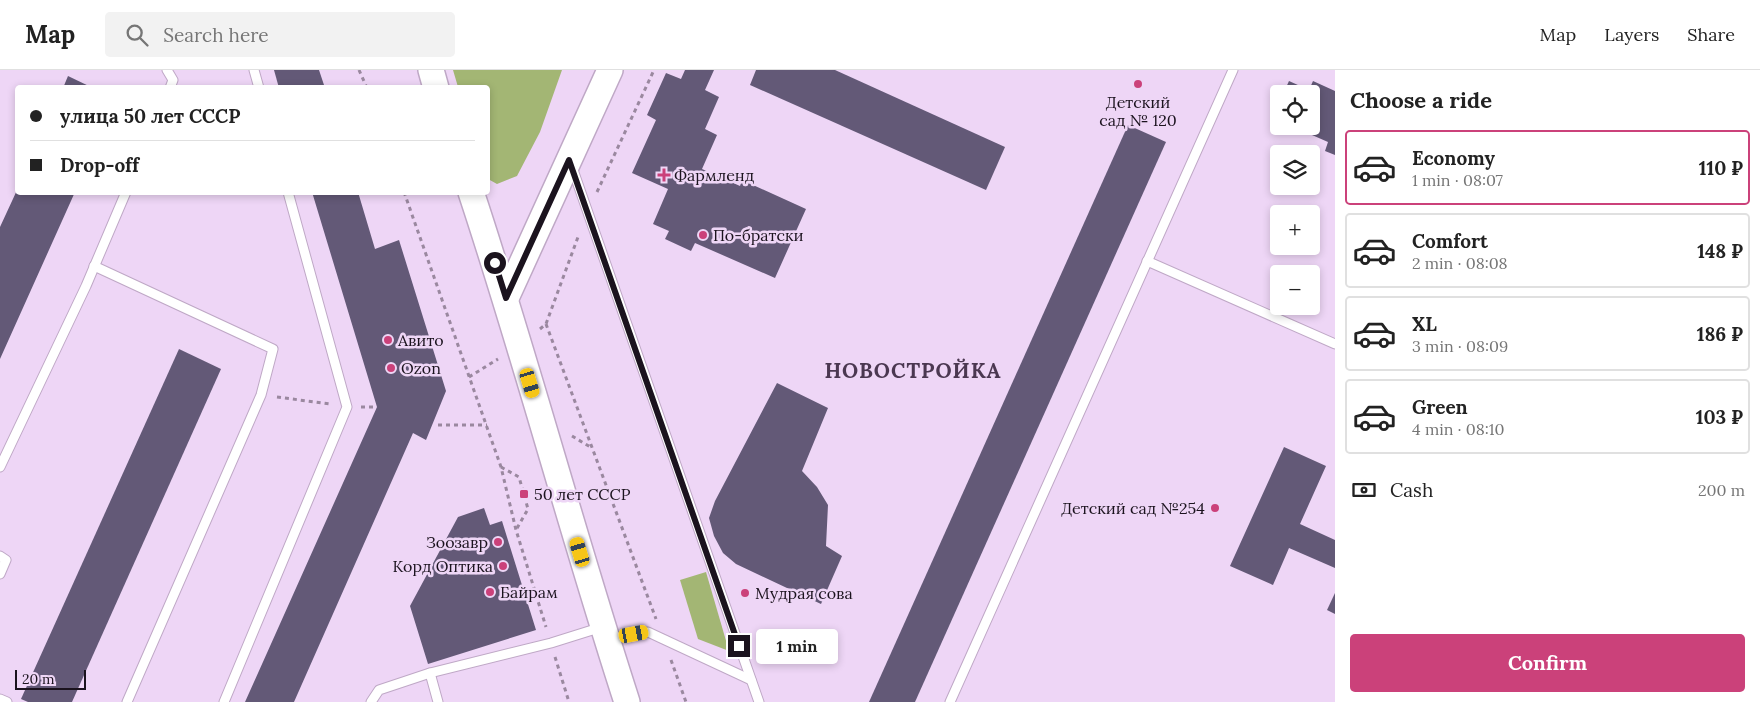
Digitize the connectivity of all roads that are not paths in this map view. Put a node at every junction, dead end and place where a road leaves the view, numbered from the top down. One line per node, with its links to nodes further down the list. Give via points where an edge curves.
1 (167, 70): 6 (lane, via 173,80)
2 (254, 70): 7 (lane)
3 (430, 70): 8 (main road)
4 (610, 70): 9 (main road)
5 (1233, 70): 13 (lane)
6 (171, 85)
7 (258, 85)
8 (435, 85)
9 (569, 160): 15 (main road); 22 (lane)
10 (125, 195): 14 (lane)
11 (289, 195): 26 (lane, via 347,406)
12 (472, 195): 15 (main road)
13 (1147, 262): 16 (lane); 31 (lane)
14 (94, 266): 17 (lane); 25 (lane, via 272,349 261,394)
15 (506, 298): 20 (main road)
16 (1335, 344)
17 (0, 467)
18 (0, 556): 19 (lane, via 6,560)
19 (0, 574)
20 (604, 633): 21 (lane); 22 (lane, via 648,632); 29 (main road)
21 (430, 673): 27 (lane, via 379,690); 28 (lane)
22 (751, 680): 30 (lane)
23 (0, 699): 24 (lane)
24 (7, 702)
25 (127, 702)
26 (224, 702)
27 (371, 702)
28 (438, 702)
29 (627, 702)
30 (759, 702)
31 (950, 702)

